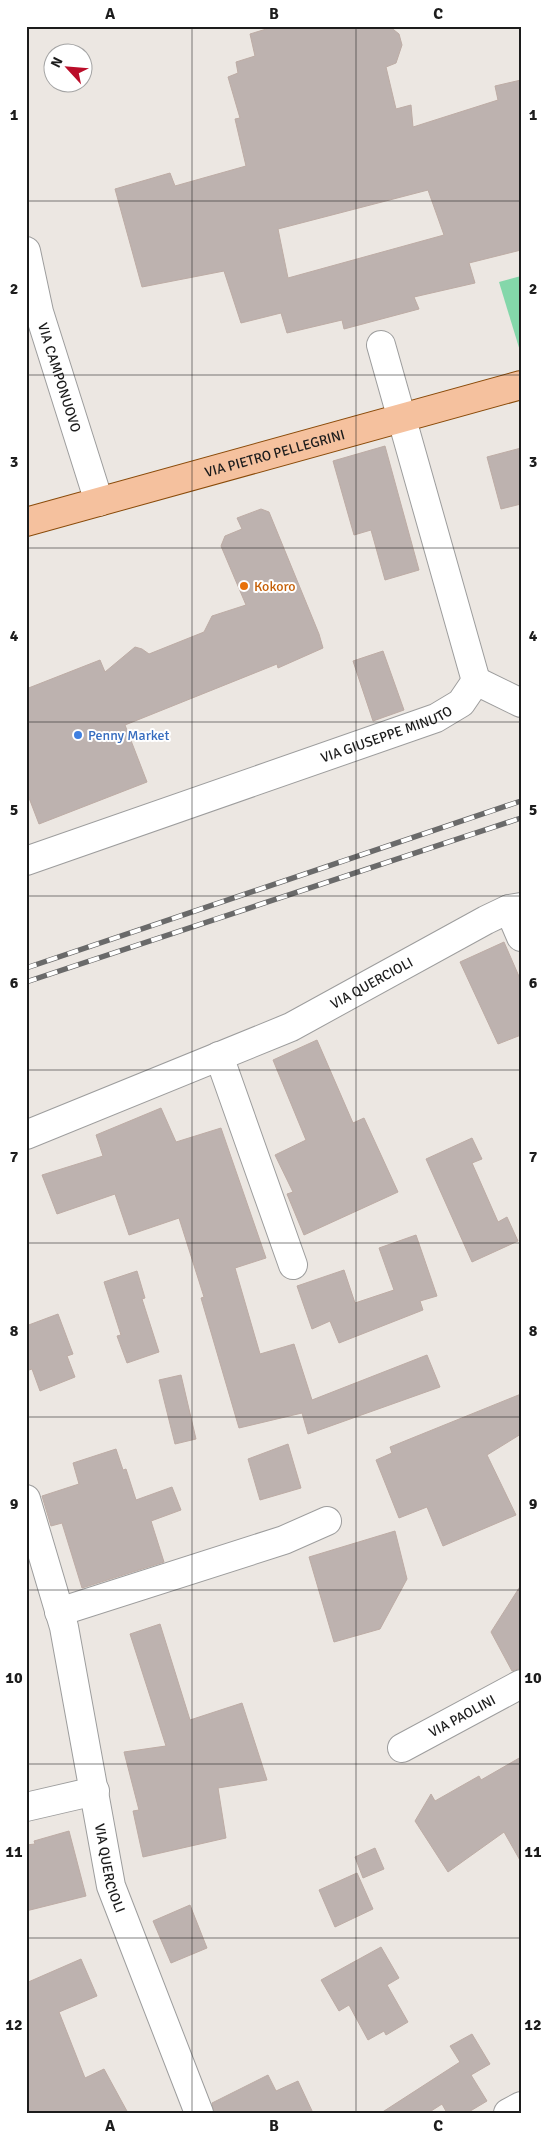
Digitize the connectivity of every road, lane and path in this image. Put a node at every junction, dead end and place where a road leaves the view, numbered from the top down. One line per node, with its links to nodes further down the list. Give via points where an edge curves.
1 (26, 251): 5 (street, VIA CAMPONUOVO, via 39,312)
2 (381, 345): 4 (street)
3 (521, 384): 4 (main road, VIA PIETRO PELLEGRINI)
4 (400, 418): 5 (main road, VIA PIETRO PELLEGRINI); 7 (street)
5 (99, 502): 6 (main road, VIA PIETRO PELLEGRINI)
6 (26, 522)
7 (476, 681): 8 (street); 9 (street, VIA GIUSEPPE MINUTO, via 461,703 436,718)
8 (521, 703)
9 (26, 861)
10 (515, 908): 11 (street); 12 (street, VIA QUERCIOLI, via 291,1027)
11 (521, 937)
12 (219, 1056): 13 (street, VIA QUERCIOLI); 14 (street)
13 (26, 1135)
14 (293, 1265)
15 (26, 1499): 17 (street, VIA QUERCIOLI)
16 (327, 1521): 17 (street, via 284,1540)
17 (59, 1612): 20 (street, VIA QUERCIOLI)
18 (521, 1684): 19 (street, VIA PAOLINI)
19 (402, 1748)
20 (95, 1791): 21 (street); 23 (street, VIA QUERCIOLI, via 111,1886)
21 (26, 1807)
22 (521, 2106): 24 (street)
23 (199, 2113)
24 (508, 2113)

